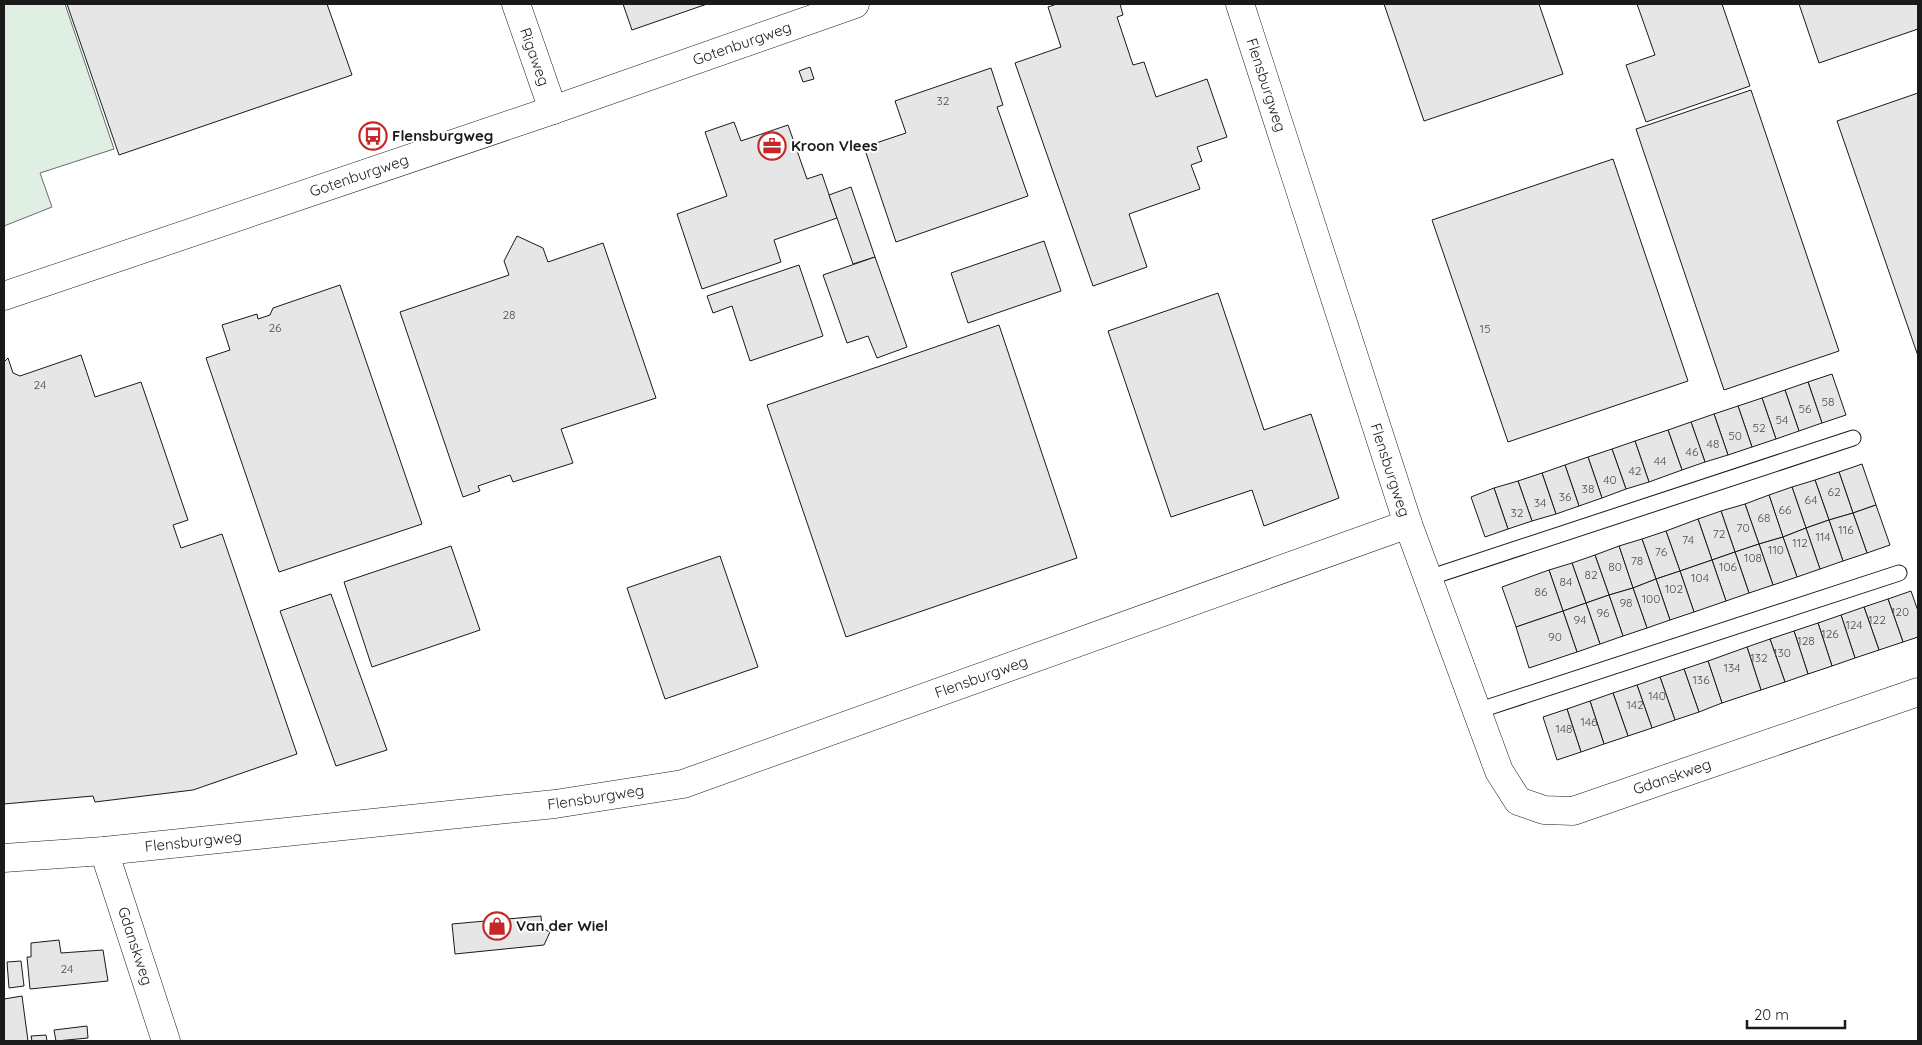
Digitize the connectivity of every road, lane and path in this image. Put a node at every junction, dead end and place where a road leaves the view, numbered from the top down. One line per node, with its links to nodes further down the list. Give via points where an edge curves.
1 (516, 4): 4 (street, Rigaweg)
2 (855, 4): 4 (street, Gotenburgweg)
3 (1240, 4): 7 (street, Flensburgweg)
4 (553, 110): 5 (street, Gotenburgweg)
5 (4, 296)
6 (1853, 438): 9 (lane)
7 (1408, 524): 9 (street, Gdanskweg); 12 (street, Flensburgweg, via 683,784 555,804)
8 (1899, 573): 11 (lane)
9 (1428, 578): 11 (street, Gdanskweg)
10 (1918, 692): 11 (street, Gdanskweg, via 1573,811 1544,810 1518,802 1499,771)
11 (1477, 711)
12 (104, 851): 13 (street, Flensburgweg); 14 (street, Gdanskweg)
13 (4, 858)
14 (166, 1041)

